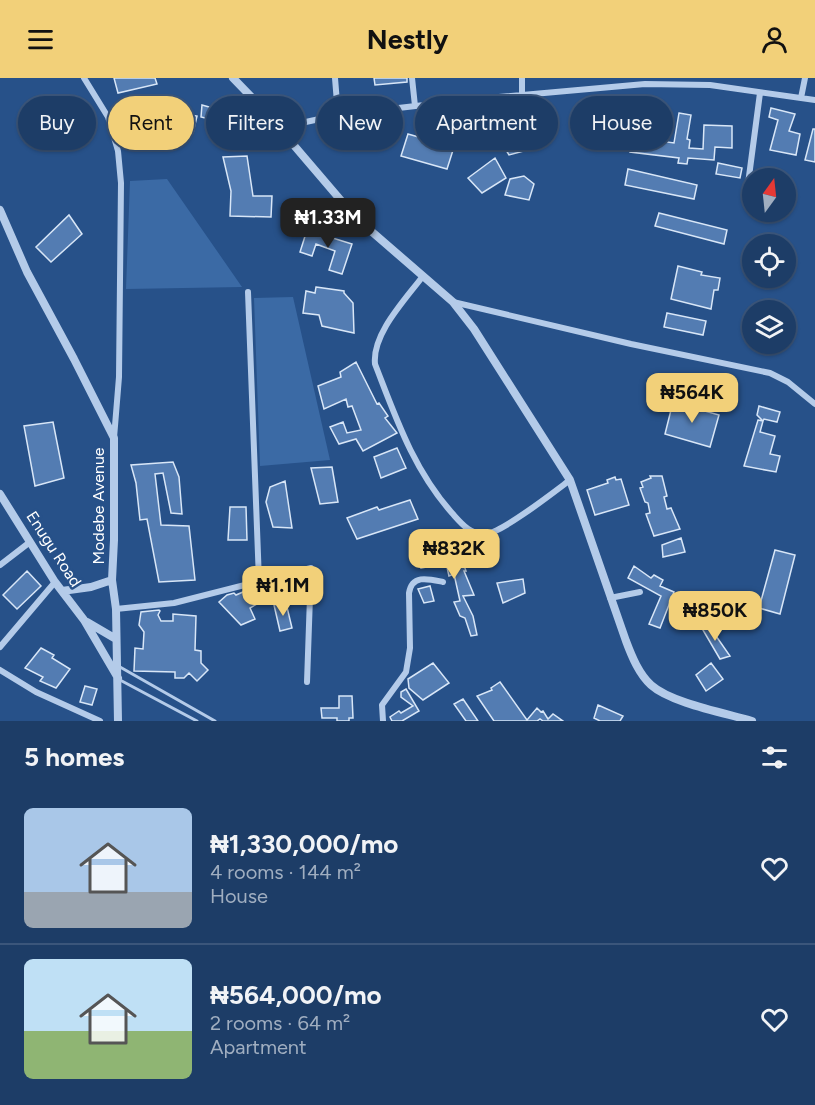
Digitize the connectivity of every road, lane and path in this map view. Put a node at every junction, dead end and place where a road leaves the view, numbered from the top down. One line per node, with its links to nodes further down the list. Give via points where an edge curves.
1 (84, 78): 22 (street, via 108,117 120,172 119,377)
2 (233, 78): 8 (street)
3 (335, 78): 9 (street)
4 (411, 78): 13 (street)
5 (522, 78): 10 (street)
6 (805, 78): 11 (street)
7 (760, 93): 10 (street, via 710,85 645,84); 11 (street); 16 (street)
8 (249, 96)
9 (336, 96)
10 (522, 96)
11 (801, 98): 12 (street)
12 (815, 100)
13 (415, 106): 14 (street)
14 (403, 107)
15 (297, 150): 18 (street, via 356,218)
16 (750, 168)
17 (0, 210): 22 (street, Modebe Avenue, via 27,272)
18 (423, 276): 20 (street); 23 (street, via 393,316 374,352 405,443 434,493 465,527 484,534 533,507)
19 (248, 292): 28 (street)
20 (453, 302): 21 (street, via 770,374 788,382); 23 (street)
21 (815, 404)
22 (114, 438): 27 (street, Modebe Avenue)
23 (570, 480): 33 (street)
24 (0, 494): 25 (street, Enugu Road)
25 (30, 543): 26 (street); 29 (street, Enugu Road)
26 (0, 565)
27 (112, 580): 31 (street); 34 (street, Modebe Avenue)
28 (259, 581): 34 (street, via 174,603); 41 (street, via 311,568)
29 (55, 582): 31 (street, Enugu Road); 37 (street)
30 (443, 582): 46 (street, via 421,579 411,584 406,672 382,705)
31 (62, 591): 35 (street, Enugu Road)
32 (640, 592): 33 (street)
33 (610, 598): 47 (street, via 637,666 652,686 688,702)
34 (116, 609): 36 (street, Modebe Avenue)
35 (84, 620): 36 (street); 40 (street)
36 (116, 639): 38 (street, Modebe Avenue)
37 (0, 647)
38 (118, 666): 40 (street, Modebe Avenue); 45 (lane)
39 (0, 670): 42 (street, via 36,692)
40 (118, 679): 43 (street, Modebe Avenue); 44 (lane)
41 (307, 682)
42 (100, 721)
43 (118, 721)
44 (197, 721)
45 (215, 721)
46 (383, 721)
47 (752, 721)

